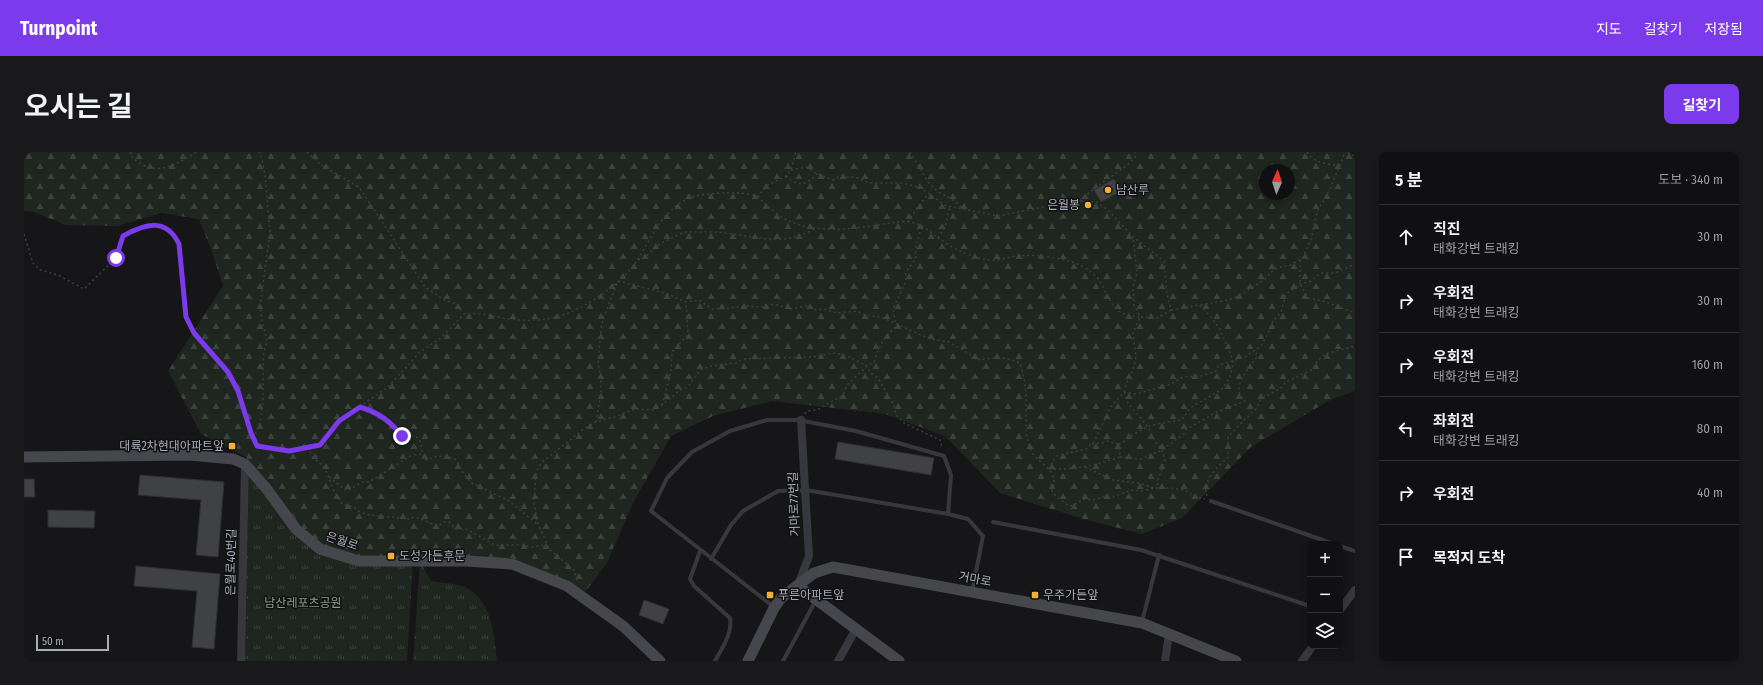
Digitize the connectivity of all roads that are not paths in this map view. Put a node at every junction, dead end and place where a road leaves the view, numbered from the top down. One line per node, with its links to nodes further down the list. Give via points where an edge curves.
1 (801, 420): 4 (street, 거마로77번길); 6 (lane, via 856,431 944,456 951,475); 10 (lane, via 768,420 730,431 692,452 667,478 651,511)
2 (24, 457): 3 (street, via 189,455 233,459)
3 (245, 464): 25 (street, 은월로40번길); 26 (street, 은월로, via 296,529 320,549 359,561 467,561 512,564 567,586 623,626)
4 (806, 490): 6 (lane); 13 (lane, via 778,491 743,511 731,525); 14 (street, 거마로77번길, via 809,556)
5 (1211, 501): 8 (lane)
6 (948, 514): 16 (lane, via 968,519 983,536)
7 (993, 522): 12 (lane)
8 (1325, 541)
9 (1343, 547): 11 (lane)
10 (700, 551): 13 (lane); 27 (lane, via 690,579 694,586 730,618 731,622 731,629)
11 (1355, 551)
12 (1159, 555): 18 (lane); 21 (lane)
13 (711, 559): 20 (lane)
14 (798, 586): 16 (street, 거마로, via 814,573 834,567); 17 (street); 20 (street, 거마로, via 781,598)
15 (1355, 590): 19 (street)
16 (972, 592): 21 (street, 거마로)
17 (816, 599): 22 (street); 29 (lane)
18 (1307, 605)
19 (1343, 606)
20 (774, 608): 28 (street, 거마로)
21 (1142, 623): 23 (street, 거마로)
22 (856, 629): 30 (street); 31 (street)
23 (1169, 634): 32 (street); 33 (street, 거마로)
24 (1311, 649): 34 (street)
25 (241, 661)
26 (660, 661)
27 (715, 661)
28 (748, 661)
29 (783, 661)
30 (839, 661)
31 (899, 661)
32 (1165, 661)
33 (1236, 661)
34 (1302, 661)

